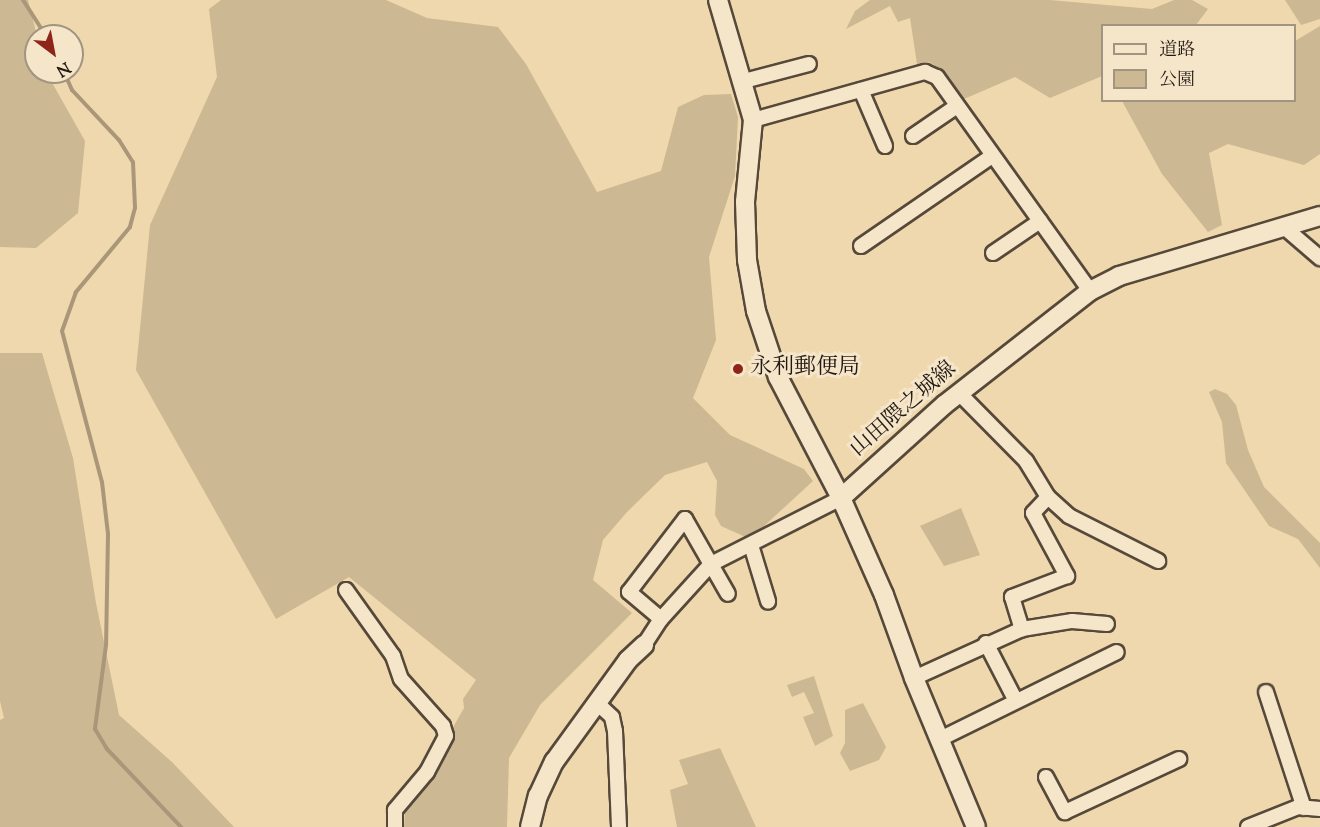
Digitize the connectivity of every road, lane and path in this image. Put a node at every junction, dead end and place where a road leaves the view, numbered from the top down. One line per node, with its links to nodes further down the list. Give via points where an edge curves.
1 (718, 0): 3 (main road)
2 (809, 64): 3 (street)
3 (744, 81): 6 (main road)
4 (861, 90): 5 (street, via 925,72 937,77); 6 (street); 8 (street)
5 (957, 106): 7 (street); 9 (street)
6 (753, 120): 19 (main road, via 745,202 747,260 756,311 778,377)
7 (913, 136)
8 (885, 146)
9 (992, 156): 11 (street); 13 (street)
10 (1320, 216): 12 (main road, 山田隈之城線)
11 (1040, 221): 14 (street); 16 (street)
12 (1284, 226): 15 (street); 16 (main road, 山田隈之城線, via 1119,276)
13 (861, 246)
14 (993, 254)
15 (1320, 258)
16 (1090, 291): 17 (main road, 山田隈之城線)
17 (959, 393): 18 (street, via 1026,461); 19 (main road, 山田隈之城線)
18 (1048, 496): 21 (street, via 1069,516); 28 (street, via 1033,513 1067,576 1012,597)
19 (841, 498): 20 (street); 32 (main road, via 884,595)
20 (751, 545): 22 (street); 25 (street)
21 (1158, 561)
22 (711, 564): 24 (street); 26 (street); 26 (street, via 685,519 629,592)
23 (346, 590): 42 (street, via 393,656 401,679 443,726 446,736 427,772 395,810)
24 (728, 594)
25 (768, 601)
26 (661, 619): 30 (street)
27 (1107, 624): 28 (street, via 1072,621)
28 (1022, 629): 29 (street)
29 (986, 643): 32 (street); 34 (street)
30 (644, 645): 35 (main road)
31 (1117, 651): 34 (street)
32 (914, 678): 36 (main road)
33 (1266, 692): 39 (street)
34 (1016, 701): 36 (street)
35 (596, 702): 43 (main road, via 554,762 538,796); 44 (street, via 612,717 615,731)
36 (938, 740): 45 (main road)
37 (1179, 759): 38 (street, via 1065,812)
38 (1046, 777)
39 (1305, 808): 40 (street); 41 (street)
40 (1320, 809)
41 (1272, 816): 46 (street); 47 (street)
42 (395, 827)
43 (530, 827)
44 (619, 827)
45 (976, 827)
46 (1248, 827)
47 (1282, 827)

